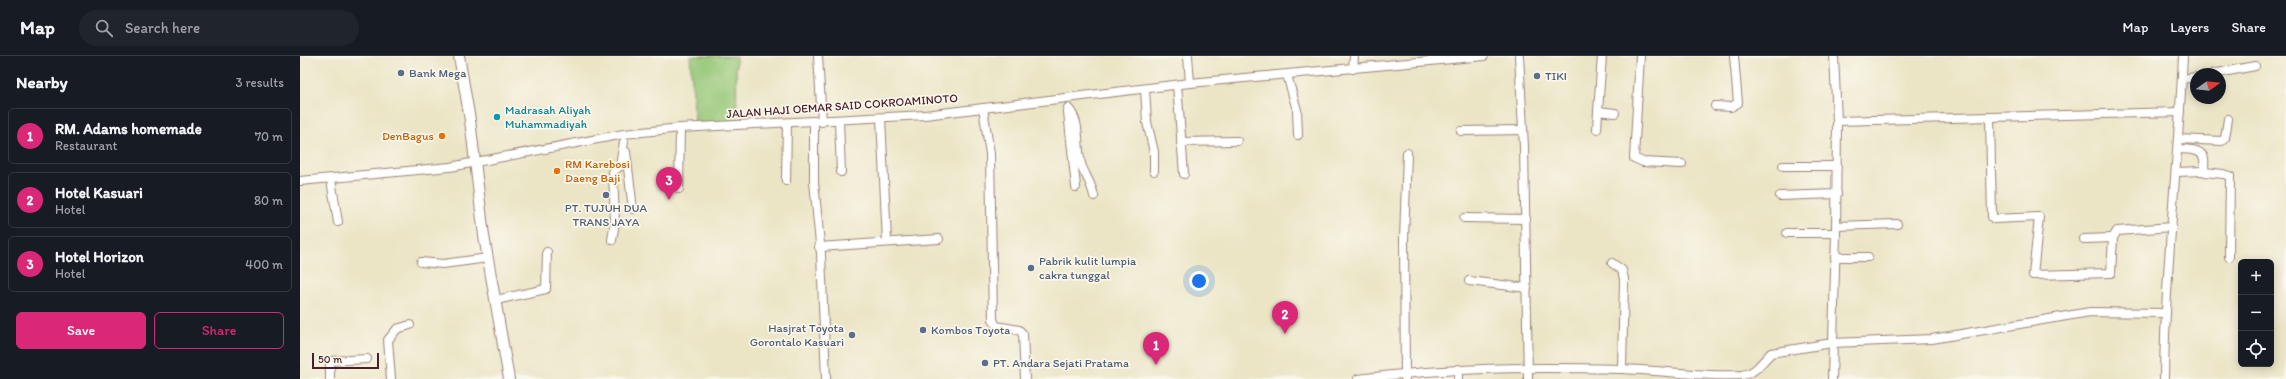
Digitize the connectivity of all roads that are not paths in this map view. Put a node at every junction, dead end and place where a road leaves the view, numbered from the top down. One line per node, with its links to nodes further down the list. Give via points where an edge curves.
1 (459, 56): 48 (street)
2 (818, 56): 35 (street)
3 (1188, 56): 20 (street)
4 (1354, 56): 15 (street)
5 (1484, 56): 12 (street, JALAN HAJI OEMAR SAID COKROAMINOTO)
6 (1519, 56): 39 (street)
7 (1602, 56): 27 (street)
8 (1640, 56): 49 (street, via 1634,158 1643,162)
9 (1734, 56): 24 (street, via 1738,104 1731,107)
10 (1834, 56): 34 (street)
11 (2183, 56): 19 (street)
12 (1452, 58): 13 (street, JALAN HAJI OEMAR SAID COKROAMINOTO)
13 (1409, 60): 15 (street, JALAN HAJI OEMAR SAID COKROAMINOTO)
14 (2255, 66): 16 (street)
15 (1353, 69): 17 (street, JALAN HAJI OEMAR SAID COKROAMINOTO)
16 (2226, 71)
17 (1287, 75): 20 (street, JALAN HAJI OEMAR SAID COKROAMINOTO); 41 (street, via 1297,110)
18 (2190, 78): 19 (street)
19 (2182, 80): 28 (street)
20 (1190, 83): 21 (street, JALAN HAJI OEMAR SAID COKROAMINOTO)
21 (1177, 85): 22 (street, JALAN HAJI OEMAR SAID COKROAMINOTO); 45 (street)
22 (1145, 89): 23 (street, JALAN HAJI OEMAR SAID COKROAMINOTO); 52 (street)
23 (1066, 99): 25 (street, JALAN HAJI OEMAR SAID COKROAMINOTO); 26 (street)
24 (1715, 106)
25 (983, 108): 31 (street, JALAN HAJI OEMAR SAID COKROAMINOTO); 101 (street, via 990,154 994,319 996,326 1019,330 1023,334)
26 (1068, 108): 60 (street); 63 (street, via 1075,118 1081,162)
27 (1598, 112): 29 (street); 38 (street)
28 (2180, 112): 30 (street); 43 (street)
29 (1615, 113)
30 (1990, 117): 34 (street); 73 (street, via 1992,217 2039,217 2032,274 2111,273)
31 (881, 118): 33 (street, JALAN HAJI OEMAR SAID COKROAMINOTO); 77 (street)
32 (2228, 119): 43 (street, via 2225,138 2222,141)
33 (840, 121): 35 (street, JALAN HAJI OEMAR SAID COKROAMINOTO); 54 (street)
34 (1837, 121): 51 (street)
35 (818, 122): 36 (street, JALAN HAJI OEMAR SAID COKROAMINOTO); 78 (street, via 814,182)
36 (787, 124): 37 (street, JALAN HAJI OEMAR SAID COKROAMINOTO); 59 (street)
37 (680, 128): 42 (street, JALAN HAJI OEMAR SAID COKROAMINOTO); 61 (street)
38 (1597, 129)
39 (1523, 130): 40 (street); 67 (street)
40 (1461, 131)
41 (1298, 135)
42 (624, 138): 48 (street, JALAN HAJI OEMAR SAID COKROAMINOTO); 65 (street); 76 (street, via 620,166 613,172 615,222)
43 (2178, 139): 46 (street)
44 (1237, 141): 45 (street)
45 (1181, 142): 56 (street)
46 (2178, 149): 53 (street, via 2201,153 2205,160); 55 (street)
47 (1407, 153): 96 (street, via 1404,238)
48 (475, 162): 57 (street, JALAN HAJI OEMAR SAID COKROAMINOTO, via 407,173); 83 (street)
49 (1682, 164)
50 (1783, 166): 51 (street)
51 (1837, 166): 62 (street)
52 (1154, 170)
53 (2204, 171): 55 (street); 82 (street, via 2227,175 2231,180)
54 (841, 172)
55 (2176, 172): 70 (street)
56 (1184, 174)
57 (331, 180): 58 (street, JALAN HAJI OEMAR SAID COKROAMINOTO); 68 (street)
58 (300, 181)
59 (786, 182)
60 (1076, 187)
61 (679, 189)
62 (1836, 194): 64 (street); 71 (street)
63 (1094, 196)
64 (1780, 196)
65 (633, 209)
66 (1464, 218): 67 (street)
67 (1526, 220): 87 (street)
68 (338, 222)
69 (1897, 224): 71 (street)
70 (2172, 227): 73 (street, via 2117,231); 89 (street)
71 (1836, 229): 72 (street); 80 (street)
72 (1787, 233)
73 (2114, 238): 75 (street)
74 (939, 239): 77 (street)
75 (2084, 239)
76 (612, 240)
77 (887, 241): 78 (street)
78 (819, 247): 100 (street)
79 (547, 252): 88 (street, via 546,289)
80 (1835, 257): 81 (street); 91 (street)
81 (1868, 257)
82 (2229, 257)
83 (488, 258): 84 (street, via 442,264); 88 (street)
84 (421, 262)
85 (1612, 263): 95 (street, via 1622,270 1624,279)
86 (1469, 281): 87 (street)
87 (1527, 288): 93 (street)
88 (496, 300): 99 (street)
89 (2164, 313): 91 (street, via 2090,312 1932,339); 106 (street)
90 (410, 325): 98 (street, via 397,329 388,340)
91 (1832, 343): 95 (street, via 1771,353 1757,368 1742,375); 105 (street)
92 (367, 359): 97 (street, via 330,361)
93 (1528, 368): 94 (street); 95 (street); 104 (street)
94 (1458, 369): 96 (street); 103 (street)
95 (1622, 369)
96 (1405, 376): 102 (street)
97 (330, 379)
98 (391, 379)
99 (509, 379)
100 (826, 379)
101 (1025, 379)
102 (1358, 379)
103 (1458, 379)
104 (1528, 379)
105 (1832, 379)
106 (2164, 379)

